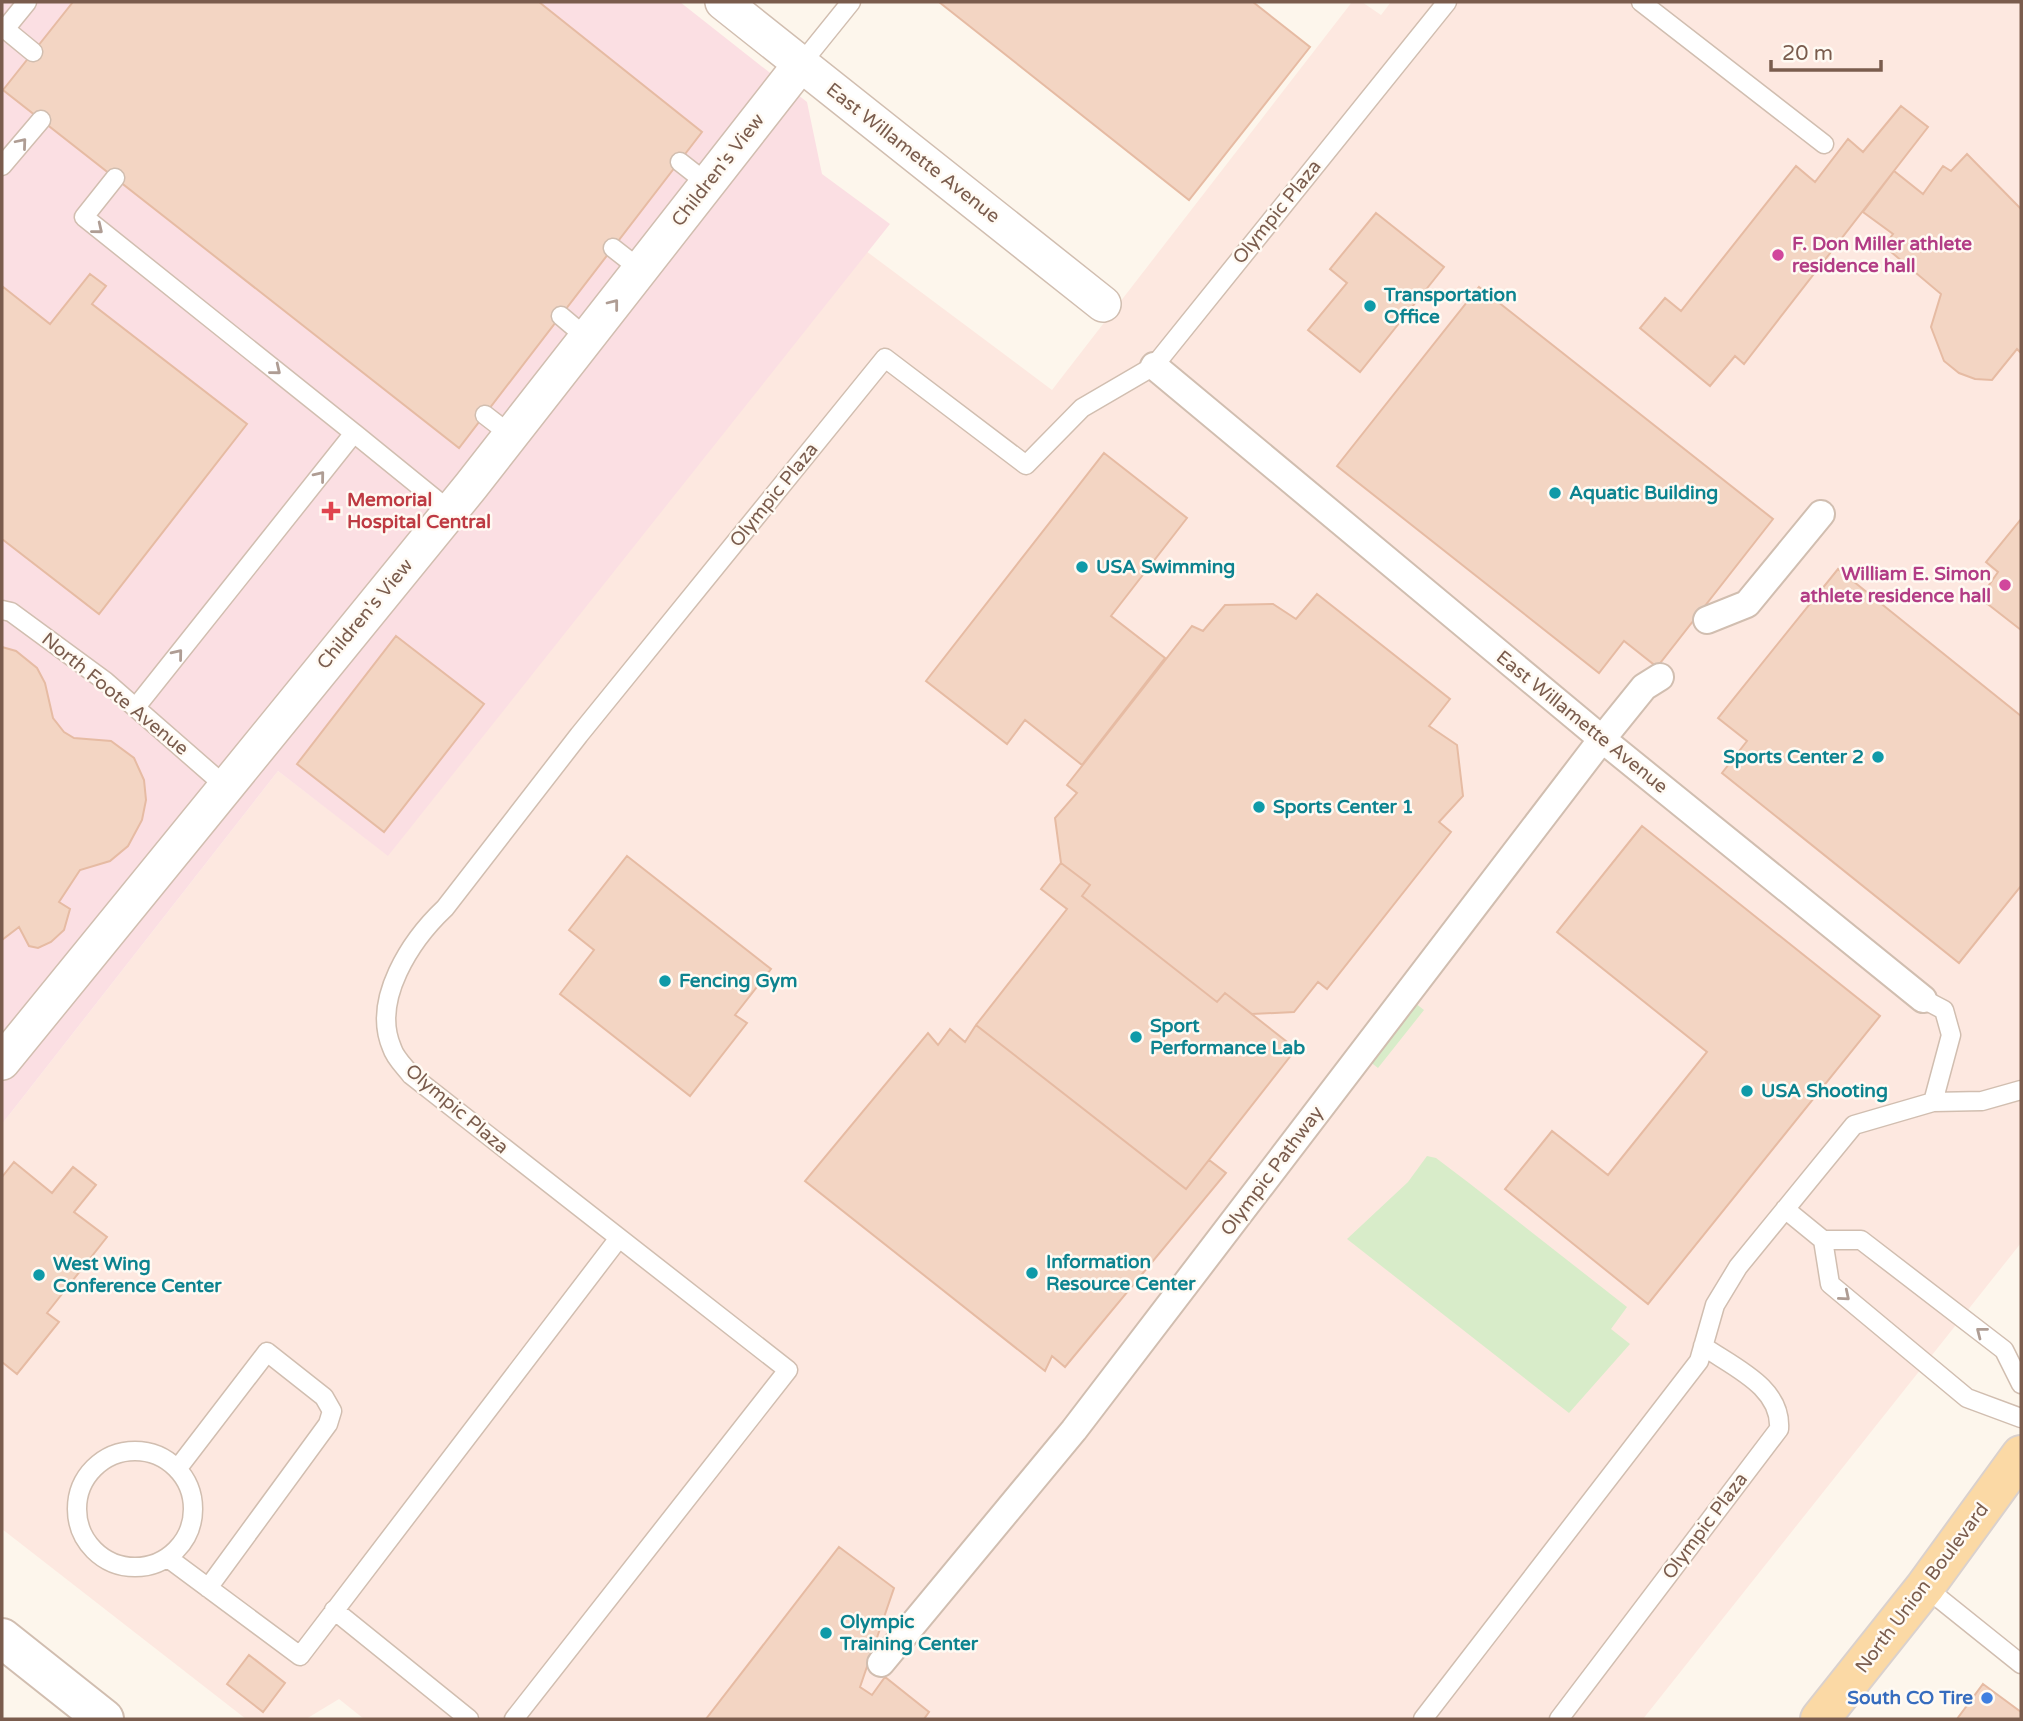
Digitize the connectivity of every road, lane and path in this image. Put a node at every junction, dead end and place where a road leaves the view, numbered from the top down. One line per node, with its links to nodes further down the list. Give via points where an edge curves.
1 (27, 2): 6 (lane)
2 (723, 2): 8 (street, East Willamette Avenue)
3 (850, 2): 8 (lane)
4 (1447, 2): 18 (lane, Olympic Plaza)
5 (1641, 2): 10 (lane)
6 (4, 28): 7 (lane)
7 (33, 52)
8 (801, 64): 14 (street, Children's View); 17 (street, East Willamette Avenue)
9 (41, 120): 12 (lane, one-way to 9)
10 (1824, 144)
11 (680, 162): 14 (lane)
12 (2, 166)
13 (115, 178): 19 (lane, one-way to 19, via 84,218)
14 (708, 184): 16 (street, Children's View)
15 (613, 248): 16 (lane)
16 (641, 270): 20 (street, Children's View, one-way to 16, via 498,425 574,327)
17 (1103, 304)
18 (1153, 366): 26 (street, East Willamette Avenue); 33 (lane, Olympic Plaza, via 1082,408 1026,465 885,358 432,921 397,973 385,1011 391,1048 411,1075)
19 (354, 433): 20 (lane); 25 (lane, one-way to 19)
20 (450, 511): 27 (street, Children's View)
21 (1821, 514): 23 (street, via 1747,604)
22 (2, 610): 25 (lane, North Foote Avenue, via 12,612)
23 (1707, 620)
24 (1660, 677): 26 (street, Olympic Pathway, via 1644,687)
25 (135, 707): 27 (lane, North Foote Avenue)
26 (1602, 739): 28 (street, East Willamette Avenue); 45 (street, Olympic Pathway, via 1074,1430)
27 (224, 785): 29 (street, Children's View)
28 (1923, 999): 31 (lane, East Willamette Avenue, via 1944,1010 1951,1035)
29 (2, 1062)
30 (2021, 1090): 31 (lane, via 1982,1101)
31 (1933, 1102): 32 (lane, via 1854,1125)
32 (1785, 1209): 34 (lane); 35 (lane, via 1738,1267 1715,1305)
33 (619, 1238): 43 (lane); 49 (lane, Olympic Plaza, via 788,1370)
34 (1823, 1240): 36 (lane, one-way to 34, via 2004,1350 1861,1240); 37 (lane, one-way to 37, via 1830,1284 1967,1398)
35 (1703, 1346): 50 (lane, via 1699,1361); 51 (lane, Olympic Plaza, via 1774,1399 1779,1429)
36 (2021, 1384)
37 (2021, 1418)
38 (2021, 1455): 41 (main road, North Union Boulevard)
39 (178, 1468): 40 (lane, via 188,1482 194,1515 181,1547); 40 (lane, via 142,1450 121,1451 88,1474 76,1513 93,1549 109,1562 149,1566); 42 (lane, via 267,1352 324,1397 332,1411 328,1424)
40 (168, 1558): 42 (lane)
41 (1925, 1587): 46 (lane); 52 (main road, North Union Boulevard)
42 (208, 1588): 43 (lane, via 300,1656)
43 (334, 1610): 48 (lane)
44 (5, 1647): 47 (street)
45 (881, 1663)
46 (2021, 1664)
47 (104, 1719)
48 (469, 1719)
49 (514, 1719)
50 (1423, 1719)
51 (1559, 1719)
52 (1820, 1719)

